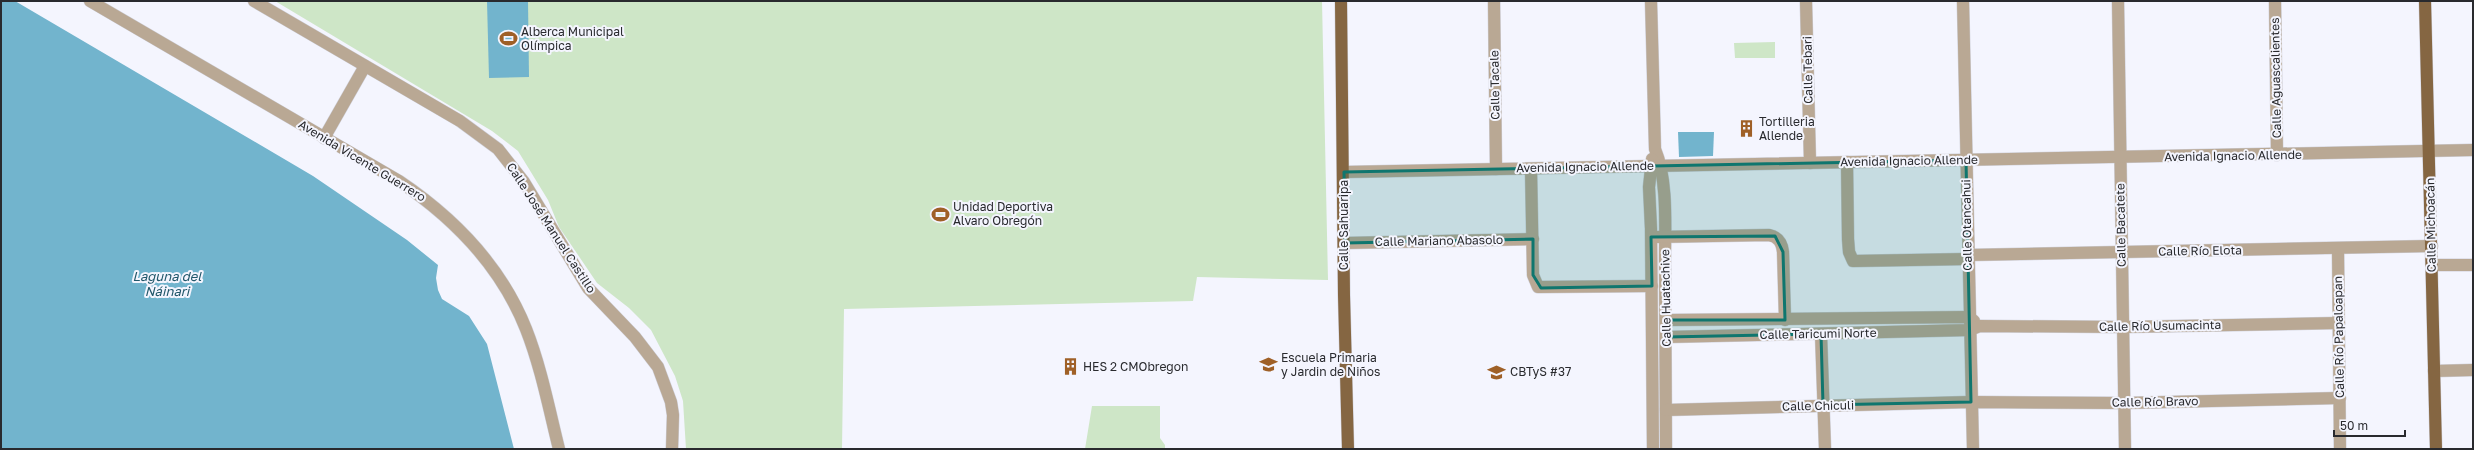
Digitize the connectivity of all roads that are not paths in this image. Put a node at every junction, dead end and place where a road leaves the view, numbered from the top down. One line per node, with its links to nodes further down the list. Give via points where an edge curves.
1 (90, 1): 12 (street, Avenida Vicente Guerrero)
2 (254, 1): 11 (street, Calle José Manuel Castillo)
3 (1341, 1): 25 (main road, Calle Sahuaripa)
4 (1494, 1): 23 (street, Calle Tacale)
5 (1651, 1): 13 (street, Calle Huatachive)
6 (1806, 1): 20 (street, Calle Tebari)
7 (1963, 1): 18 (street, Calle Otancahui)
8 (2118, 1): 17 (street, Calle Bacatete)
9 (2275, 1): 16 (street, Calle Aguascalientes)
10 (2425, 1): 14 (main road, Calle Michoacán)
11 (365, 66): 12 (street); 53 (street, Calle José Manuel Castillo, via 483,136 509,161 588,288 635,337 658,367 671,402)
12 (324, 138): 52 (street, Avenida Vicente Guerrero, via 424,198 444,214 486,260 526,328)
13 (1655, 149): 21 (street, Calle Huatachive); 22 (street, Calle Huatachive)
14 (2430, 150): 15 (street, Avenida Ignacio Allende); 16 (street, Avenida Ignacio Allende); 30 (main road, Calle Michoacán)
15 (2473, 150)
16 (2277, 155): 17 (street, Avenida Ignacio Allende)
17 (2119, 158): 18 (street, Avenida Ignacio Allende); 32 (street, Calle Bacatete)
18 (1966, 160): 19 (street, Avenida Ignacio Allende); 33 (street, Calle Otancahui)
19 (1847, 162): 20 (street, Avenida Ignacio Allende); 33 (street, Calle Río Elota, via 1848,240 1853,261)
20 (1810, 163): 22 (street, Avenida Ignacio Allende)
21 (1649, 166): 22 (street, Avenida Ignacio Allende); 24 (street, Avenida Ignacio Allende); 26 (street, Calle Huatachive)
22 (1662, 166): 27 (street, Calle Huatachive)
23 (1496, 169): 24 (street, Avenida Ignacio Allende); 25 (street, Avenida Ignacio Allende)
24 (1531, 169): 28 (street)
25 (1344, 172): 29 (main road, Calle Sahuaripa)
26 (1651, 237): 27 (street); 36 (street, Calle Huatachive)
27 (1665, 237): 38 (street, Calle Huatachive); 39 (street, via 1776,237 1781,242 1783,252)
28 (1533, 239): 29 (street, Calle Mariano Abasolo); 36 (street, via 1533,275 1538,287)
29 (1345, 243): 54 (main road, Calle Sahuaripa)
30 (2432, 246): 31 (street, Calle Río Elota); 35 (main road, Calle Michoacán)
31 (2338, 249): 32 (street, Calle Río Elota); 40 (street, Calle Río Papaloapan)
32 (2121, 253): 33 (street, Calle Río Elota); 41 (street, Calle Bacatete)
33 (1968, 257): 37 (street, Calle Otancahui)
34 (2473, 264): 35 (street)
35 (2432, 265): 46 (main road, Calle Michoacán)
36 (1652, 286): 55 (street, Calle Huatachive)
37 (1969, 317): 39 (street, Calle Taricumi Norte); 42 (street, Calle Otancahui)
38 (1667, 320): 39 (street, Calle Taricumi Norte); 44 (street, Calle Huatachive)
39 (1785, 320)
40 (2339, 323): 41 (street, Calle Río Usumacinta); 47 (street, Calle Río Papaloapan)
41 (2123, 327): 42 (street, Calle Río Usumacinta); 49 (street, Calle Bacatete)
42 (1975, 328): 43 (street, Calle Taricumi Norte); 48 (street, Calle Otancahui)
43 (1821, 334): 44 (street, Calle Taricumi Norte); 50 (street)
44 (1667, 337): 51 (street, Calle Huatachive)
45 (2473, 370): 46 (street)
46 (2434, 371): 61 (main road, Calle Michoacán)
47 (2340, 398): 49 (street, Calle Río Bravo); 60 (street, Calle Río Papaloapan)
48 (1971, 402): 49 (street, Calle Río Bravo); 50 (street, Calle Chiculi); 58 (street, Calle Otancahui)
49 (2124, 403): 59 (street, Calle Bacatete)
50 (1822, 405): 51 (street, Calle Chiculi); 57 (street)
51 (1666, 410): 56 (street, Calle Huatachive)
52 (560, 449)
53 (672, 449)
54 (1348, 449)
55 (1653, 449)
56 (1666, 449)
57 (1825, 449)
58 (1973, 449)
59 (2125, 449)
60 (2340, 449)
61 (2436, 449)

